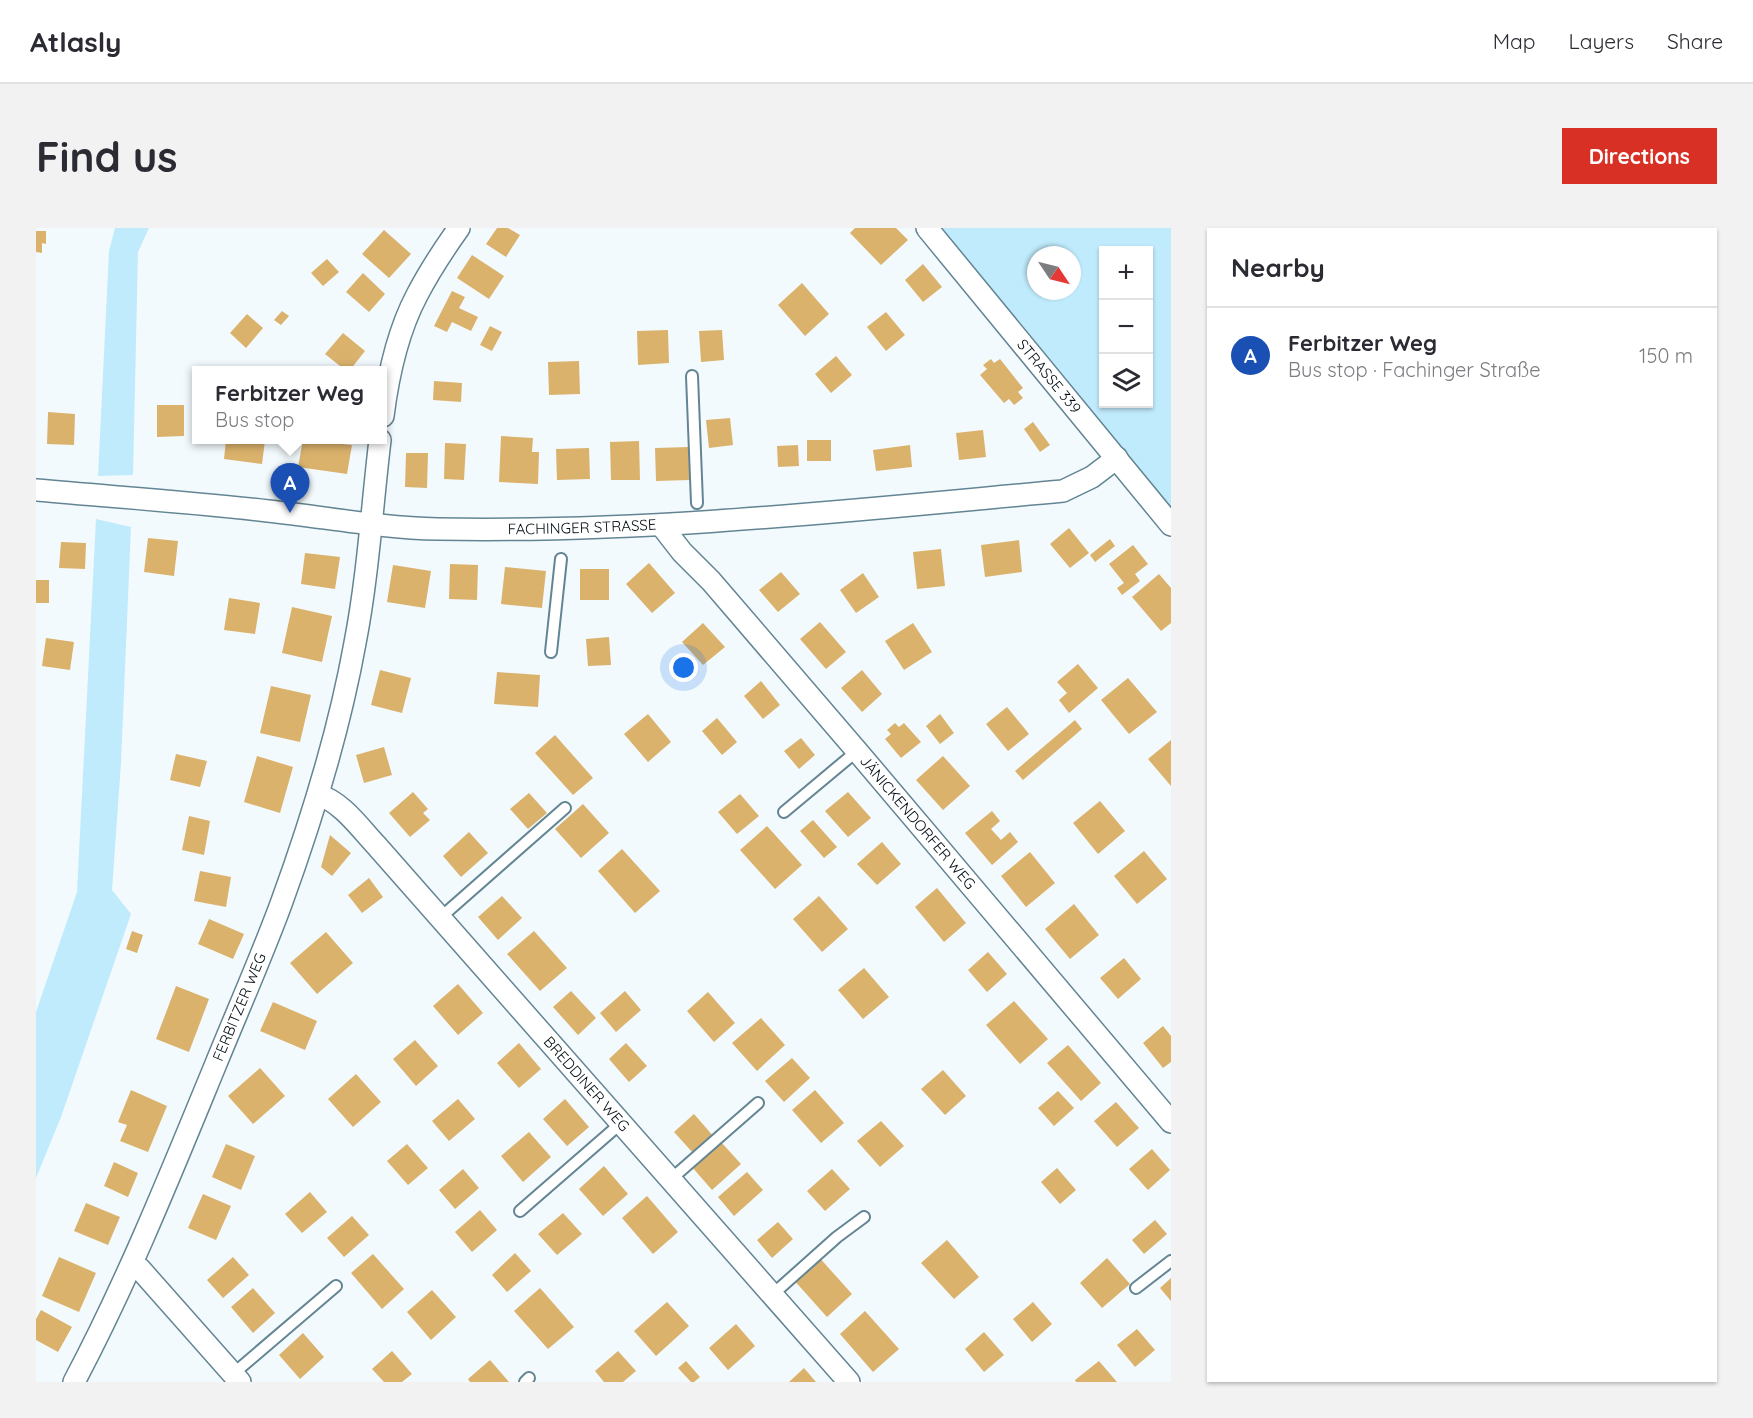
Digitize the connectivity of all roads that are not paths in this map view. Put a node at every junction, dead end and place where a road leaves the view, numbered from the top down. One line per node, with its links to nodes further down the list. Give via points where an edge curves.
1 (459, 228): 4 (street, via 416,296)
2 (927, 228): 6 (street, STRASSE 339)
3 (692, 376): 8 (lane)
4 (387, 390)
5 (380, 444): 9 (street, FERBITZER WEG)
6 (1117, 458): 10 (street, FACHINGER STRASSE, via 1092,477 1063,490); 11 (street, STRASSE 339)
7 (36, 490): 9 (street, FACHINGER STRASSE, via 263,510)
8 (697, 503)
9 (370, 524): 10 (street, FACHINGER STRASSE, via 436,529); 15 (street, FERBITZER WEG, via 355,645)
10 (661, 525): 14 (street, JÄNICKENDORFER WEG)
11 (1171, 525)
12 (561, 559): 13 (lane)
13 (551, 652)
14 (857, 751): 17 (lane); 20 (street, JÄNICKENDORFER WEG)
15 (318, 795): 18 (street, BREDDINER WEG, via 332,802 376,844); 26 (street, FERBITZER WEG, via 278,913)
16 (565, 808): 18 (lane)
17 (784, 812)
18 (440, 918): 21 (street, BREDDINER WEG)
19 (758, 1103): 22 (lane)
20 (1171, 1122)
21 (621, 1124): 22 (street, BREDDINER WEG); 23 (lane)
22 (670, 1180): 29 (street, BREDDINER WEG)
23 (520, 1210)
24 (864, 1217): 29 (lane)
25 (1171, 1261): 28 (lane)
26 (132, 1265): 30 (street, via 140,1269); 31 (street, FERBITZER WEG)
27 (336, 1286): 30 (lane)
28 (1136, 1288)
29 (772, 1295): 32 (street, BREDDINER WEG)
30 (236, 1378)
31 (74, 1382)
32 (849, 1382)

